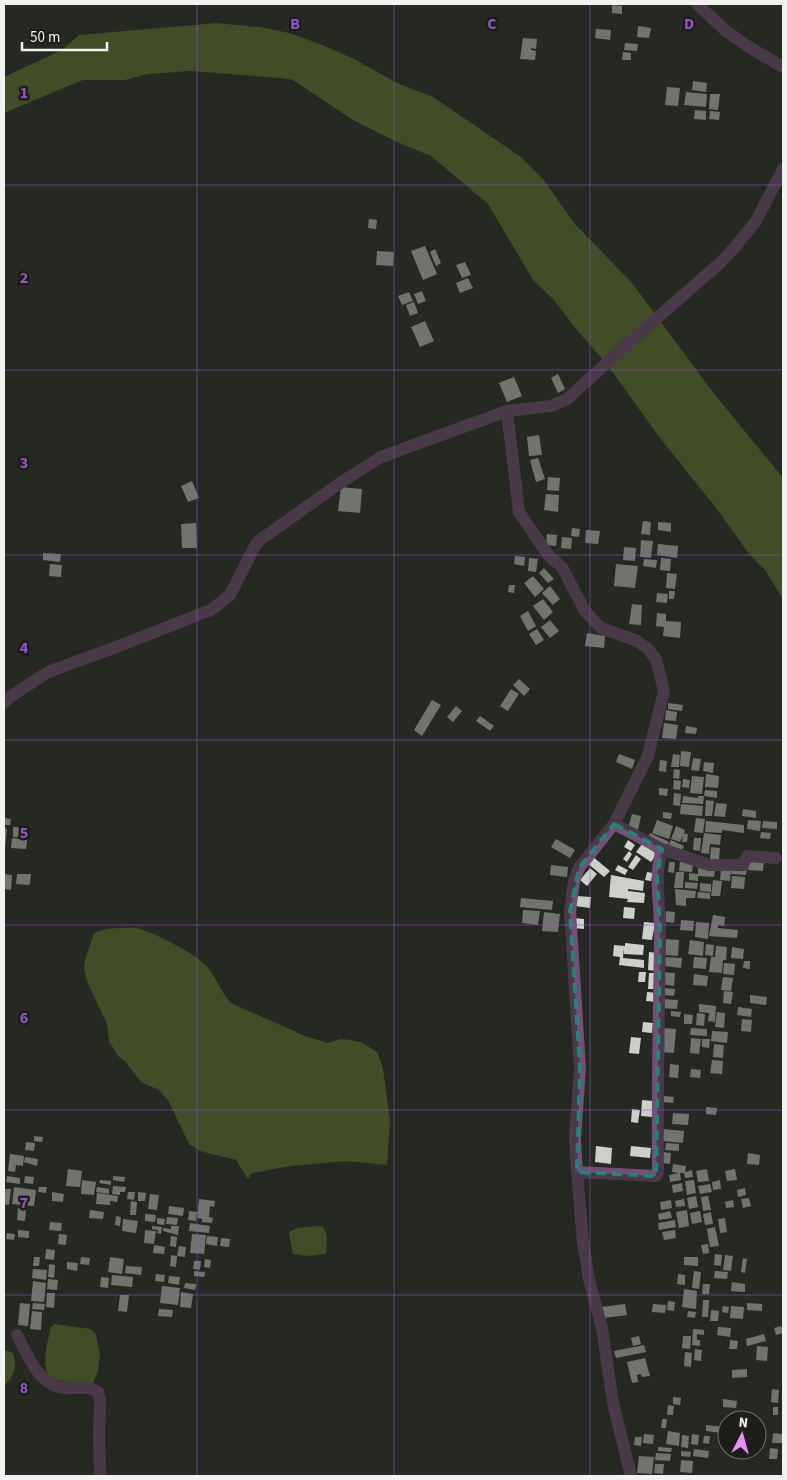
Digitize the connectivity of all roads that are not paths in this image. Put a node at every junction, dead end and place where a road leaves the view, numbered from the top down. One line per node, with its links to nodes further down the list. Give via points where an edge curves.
1 (697, 4): 2 (street, via 726,30)
2 (783, 67)
3 (783, 169): 4 (street, via 761,212 721,262 567,399 545,407)
4 (507, 411): 5 (street, via 381,457 342,480 258,542 230,595 211,610 48,672); 6 (street, via 519,512 549,556 562,567 585,611 601,628 637,641 656,659 664,691 648,756)
5 (4, 703)
6 (614, 824): 7 (street); 9 (street, via 579,868 570,911 580,1069)
7 (662, 849): 8 (street, via 714,866 743,865 747,856); 9 (street, via 656,875 660,932 658,1172 656,1176)
8 (776, 858)
9 (577, 1172): 12 (street, via 586,1261 602,1328 613,1403)
10 (17, 1335): 11 (street, via 43,1379 62,1388 98,1392)
11 (100, 1476)
12 (631, 1476)

